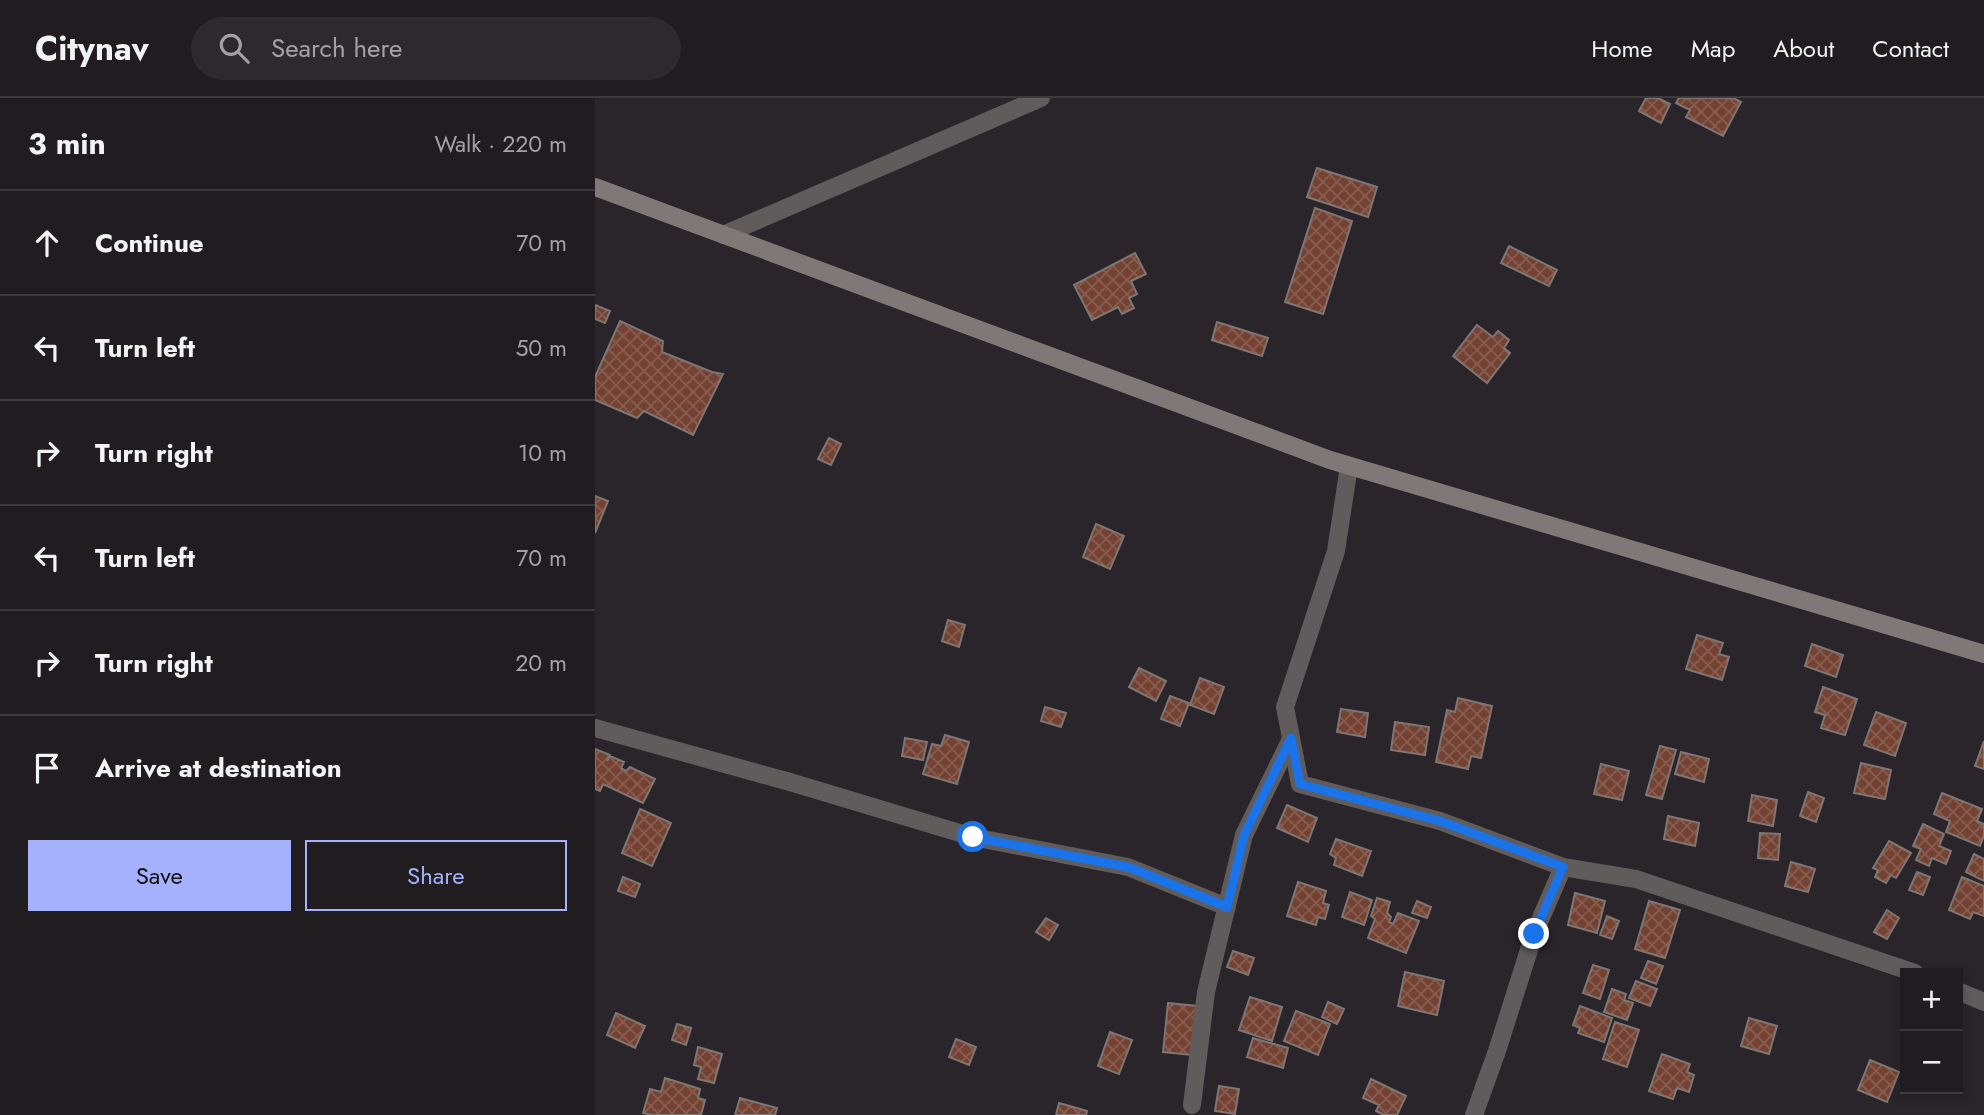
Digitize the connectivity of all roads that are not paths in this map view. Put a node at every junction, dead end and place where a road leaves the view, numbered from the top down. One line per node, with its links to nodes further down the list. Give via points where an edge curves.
1 (1041, 98): 3 (street)
2 (595, 187): 3 (main road)
3 (723, 234): 4 (main road)
4 (1349, 466): 5 (main road); 7 (street, via 1336,551 1285,707)
5 (1984, 654)
6 (595, 728): 9 (street, via 973,837 1128,867)
7 (1291, 738): 8 (street, via 1300,784 1440,821); 9 (street, via 1244,835)
8 (1563, 867): 10 (street, via 1636,879); 14 (street, via 1534,934)
9 (1227, 907): 13 (street, via 1206,992)
10 (1900, 968)
11 (1963, 993): 12 (street)
12 (1984, 1002)
13 (1192, 1105)
14 (1474, 1115)

